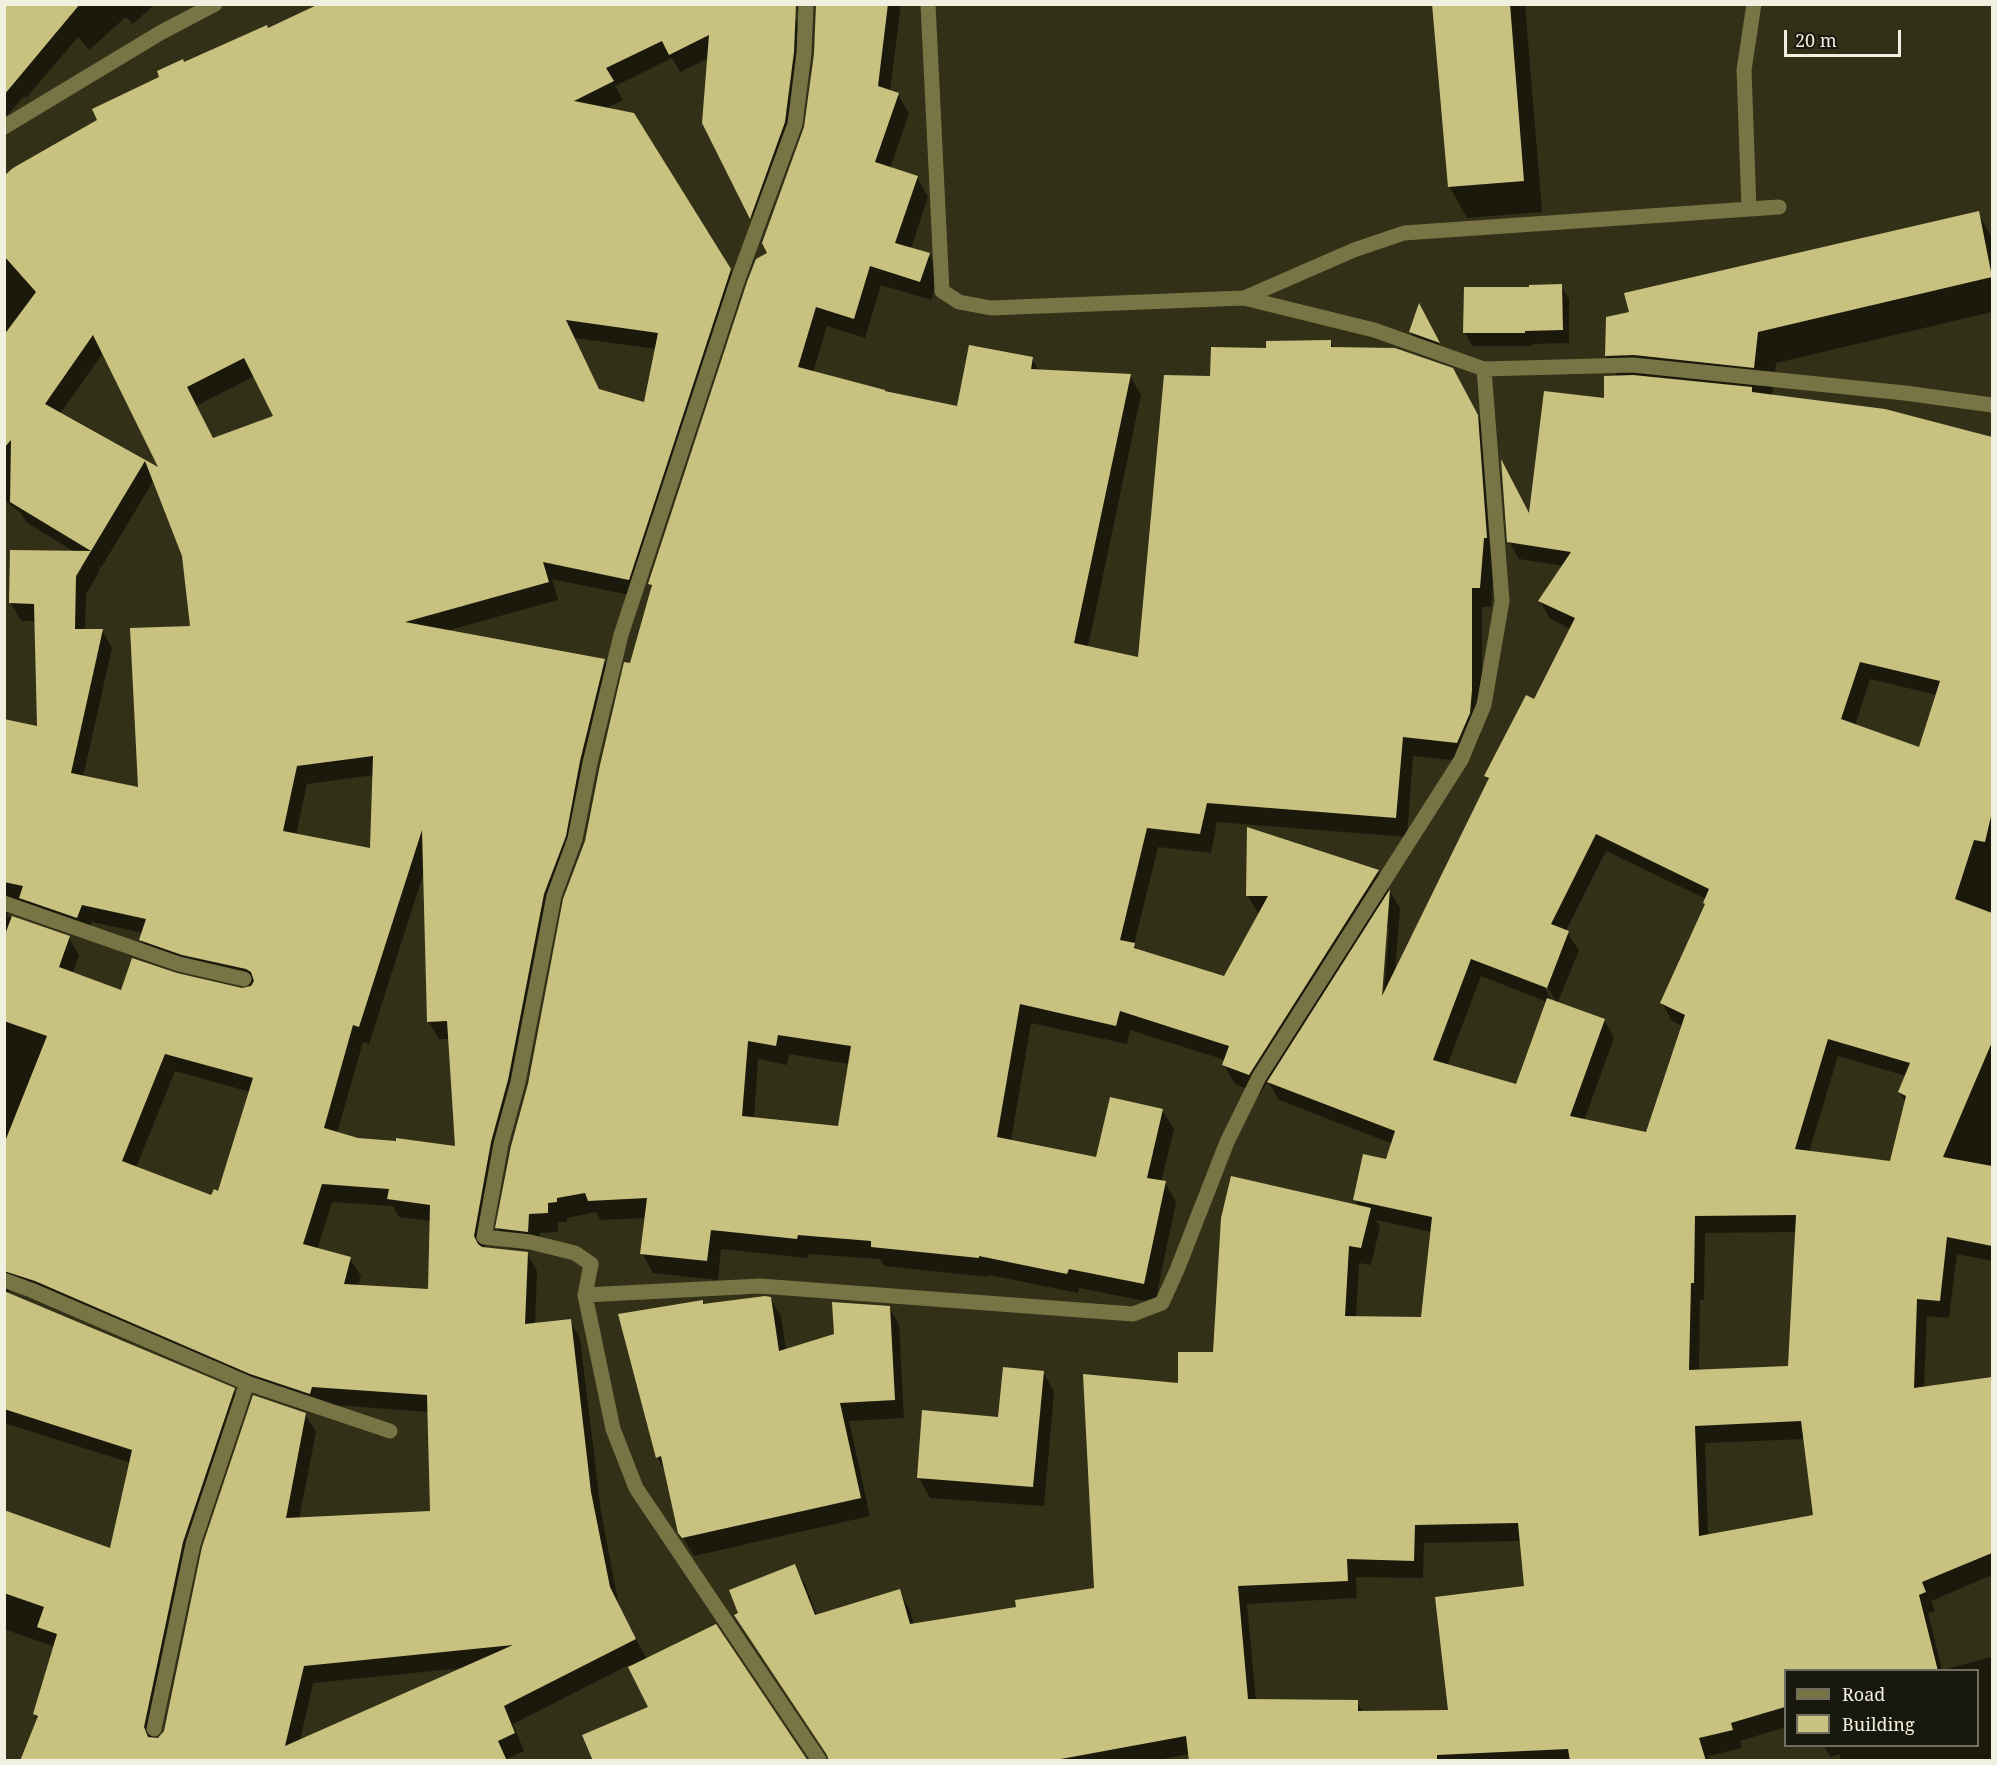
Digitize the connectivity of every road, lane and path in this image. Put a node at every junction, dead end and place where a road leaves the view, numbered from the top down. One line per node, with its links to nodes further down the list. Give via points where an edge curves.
1 (215, 4): 5 (street)
2 (806, 4): 14 (street, via 795,124 738,279 621,635 575,839 554,896 484,1237 530,1242 575,1253 591,1264)
3 (928, 4): 8 (street, via 942,291 959,302 991,308)
4 (1754, 4): 7 (street, via 1744,70)
5 (4, 128)
6 (1779, 207): 7 (street)
7 (1749, 209): 8 (street, via 1404,233 1354,250)
8 (1244, 298): 9 (street, via 1374,330)
9 (1484, 369): 10 (street, via 1634,365); 14 (street, via 1502,601 1484,705 1461,760 1259,1077 1227,1142 1162,1304 1133,1314 760,1286)
10 (1992, 405)
11 (4, 903): 12 (street, via 179,964)
12 (244, 979)
13 (4, 1280): 15 (street)
14 (585, 1295): 18 (street, via 613,1429 636,1488)
15 (247, 1383): 16 (street); 17 (street, via 193,1544)
16 (390, 1431)
17 (154, 1729)
18 (819, 1761)

